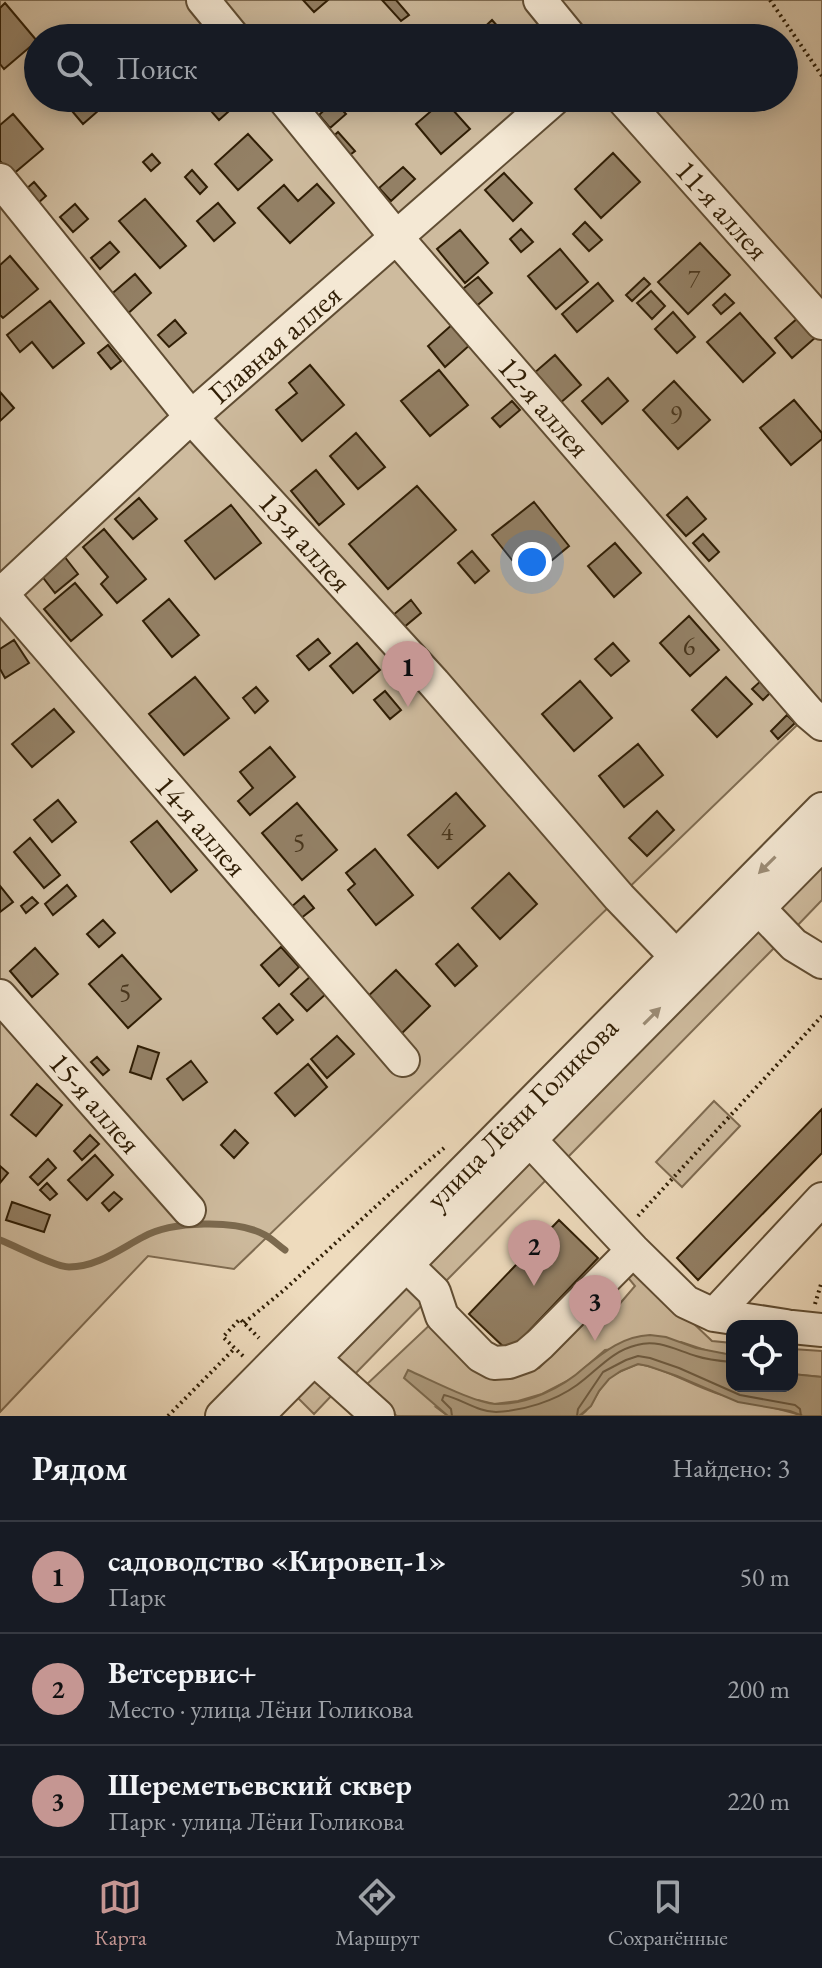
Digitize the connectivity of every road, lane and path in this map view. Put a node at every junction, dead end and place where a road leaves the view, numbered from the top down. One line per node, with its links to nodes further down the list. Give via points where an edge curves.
1 (203, 0): 4 (street)
2 (540, 0): 5 (street)
3 (770, 0): 6 (path)
4 (223, 24)
5 (560, 24)
6 (786, 24)
7 (798, 41): 8 (path)
8 (822, 76)
9 (294, 112): 13 (street, 12-я аллея)
10 (539, 112): 13 (street, Главная аллея)
11 (634, 112): 14 (street, 11-я аллея)
12 (0, 180): 15 (street, 13-я аллея)
13 (397, 238): 15 (street, Главная аллея); 17 (street, 12-я аллея)
14 (822, 323)
15 (191, 417): 16 (street, Главная аллея); 22 (street, 13-я аллея)
16 (0, 593): 25 (street, 14-я аллея)
17 (816, 719)
18 (822, 809): 20 (street, улица Лёни Голикова, one-way to 20)
19 (822, 844): 20 (street, улица Лёни Голикова)
20 (750, 899): 21 (street, via 794,945); 22 (street, улица Лёни Голикова)
21 (822, 962)
22 (685, 965): 26 (street, улица Лёни Голикова)
23 (0, 996): 28 (street, 15-я аллея)
24 (822, 1016): 29 (path)
25 (403, 1060)
26 (521, 1131): 29 (street); 30 (street, улица Лёни Голикова)
27 (822, 1199): 31 (street)
28 (189, 1210)
29 (626, 1243): 30 (street, via 540,1344 526,1356 494,1363 442,1316 434,1292); 31 (street, via 686,1302)
30 (398, 1256): 35 (street, улица Лёни Голикова)
31 (714, 1315): 32 (street)
32 (747, 1320)
33 (798, 1328): 34 (street)
34 (822, 1330)
35 (291, 1347): 36 (path, via 240,1319 223,1337); 39 (street, улица Лёни Голикова); 40 (street, улица Лёни Голикова); 41 (street)
36 (235, 1348): 37 (path); 38 (path)
37 (247, 1360)
38 (168, 1416)
39 (222, 1416)
40 (257, 1416)
41 (378, 1416)

